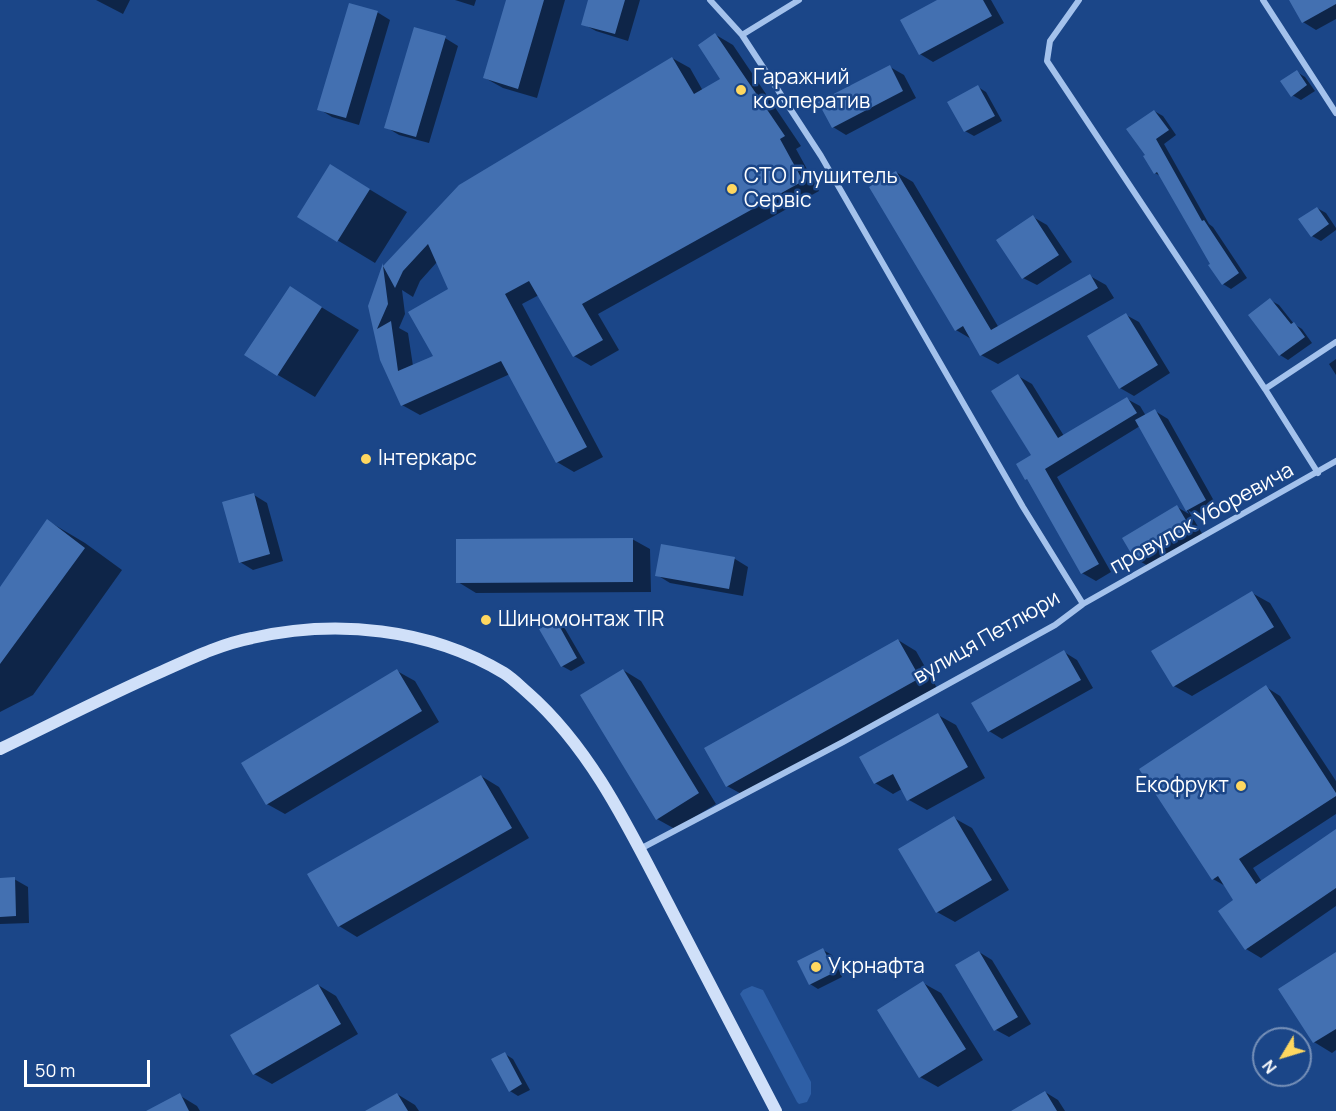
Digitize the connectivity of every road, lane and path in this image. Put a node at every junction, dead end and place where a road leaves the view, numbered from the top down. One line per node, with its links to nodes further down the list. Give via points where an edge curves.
1 (710, 0): 5 (street, вулиця Петлюри)
2 (799, 0): 5 (street)
3 (1078, 0): 8 (street, via 1050,41 1047,61)
4 (1263, 0): 6 (street)
5 (741, 35): 11 (street, вулиця Петлюри, via 821,156)
6 (1336, 113)
7 (1336, 342): 8 (street)
8 (1265, 389): 10 (street)
9 (1336, 461): 10 (street, провулок Уборевича)
10 (1318, 473): 11 (street, провулок Уборевича)
11 (1083, 604): 13 (street, вулиця Петлюри, via 1055,625 843,742)
12 (0, 749): 13 (main road, via 207,651 290,632 372,630 456,649 505,674 564,730 597,776)
13 (639, 849): 14 (main road)
14 (776, 1111)

